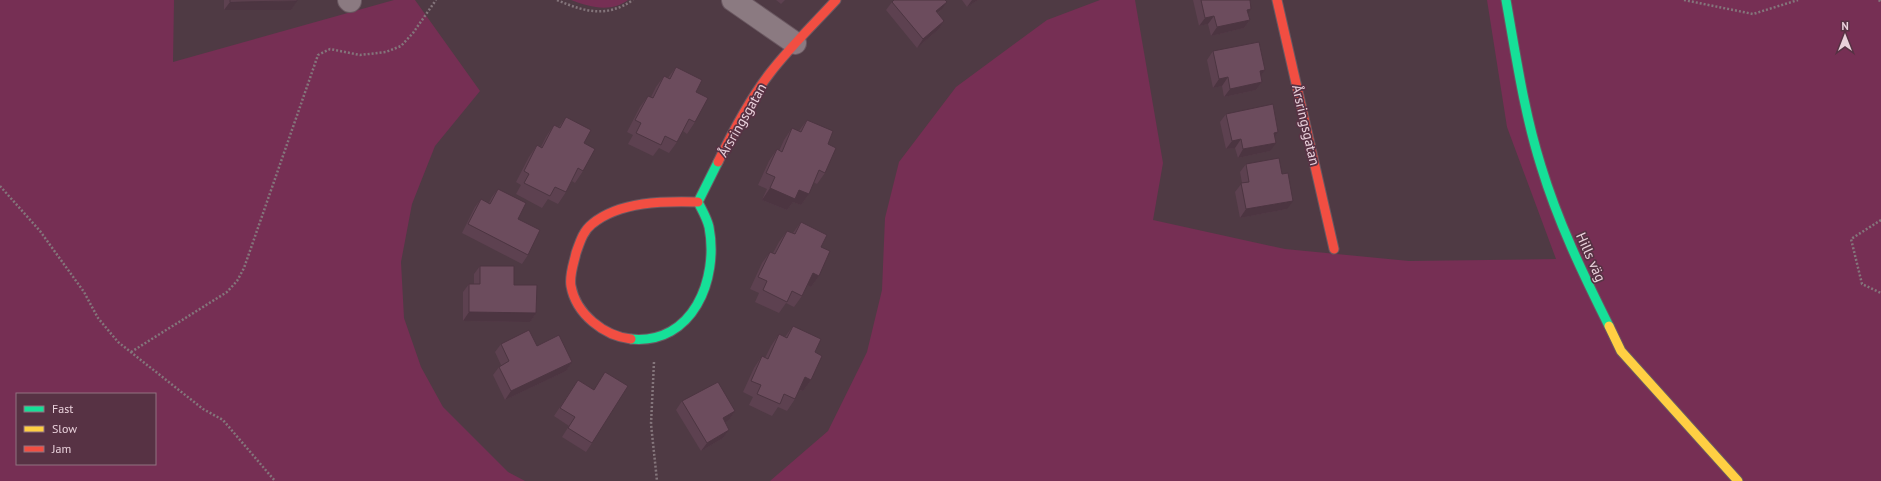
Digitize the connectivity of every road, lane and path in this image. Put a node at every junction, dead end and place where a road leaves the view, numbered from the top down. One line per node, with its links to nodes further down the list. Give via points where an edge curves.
1 (436, 0): 19 (path, via 401,46 386,52 360,55 330,49 318,55 244,268 237,281 226,292)
2 (557, 0): 3 (path, via 579,10 604,12 621,8)
3 (633, 0)
4 (733, 0): 12 (street)
5 (836, 0): 12 (street, Årsringsgatan)
6 (1277, 0): 16 (street, Årsringsgatan)
7 (1506, 0): 22 (street, Hills väg, via 1524,99 1541,167 1574,254 1621,351)
8 (1684, 0): 9 (path, via 1753,14)
9 (1798, 0)
10 (1879, 0): 11 (path)
11 (1881, 4)
12 (795, 43): 14 (street, Årsringsgatan, via 758,90 732,134)
13 (0, 186): 19 (path, via 40,231 84,292 98,318 118,342)
14 (698, 202): 18 (street, via 709,230 709,261 704,291 694,314 674,331); 18 (street, via 648,203 626,208 595,221 582,236 575,258 571,285 580,306 597,327 624,340)
15 (1881, 220): 17 (path, via 1851,239 1862,284)
16 (1334, 249)
17 (1881, 293)
18 (655, 338): 21 (path, via 651,424)
19 (131, 352): 20 (path, via 203,409 223,420)
20 (275, 481)
21 (657, 481)
22 (1738, 481)

